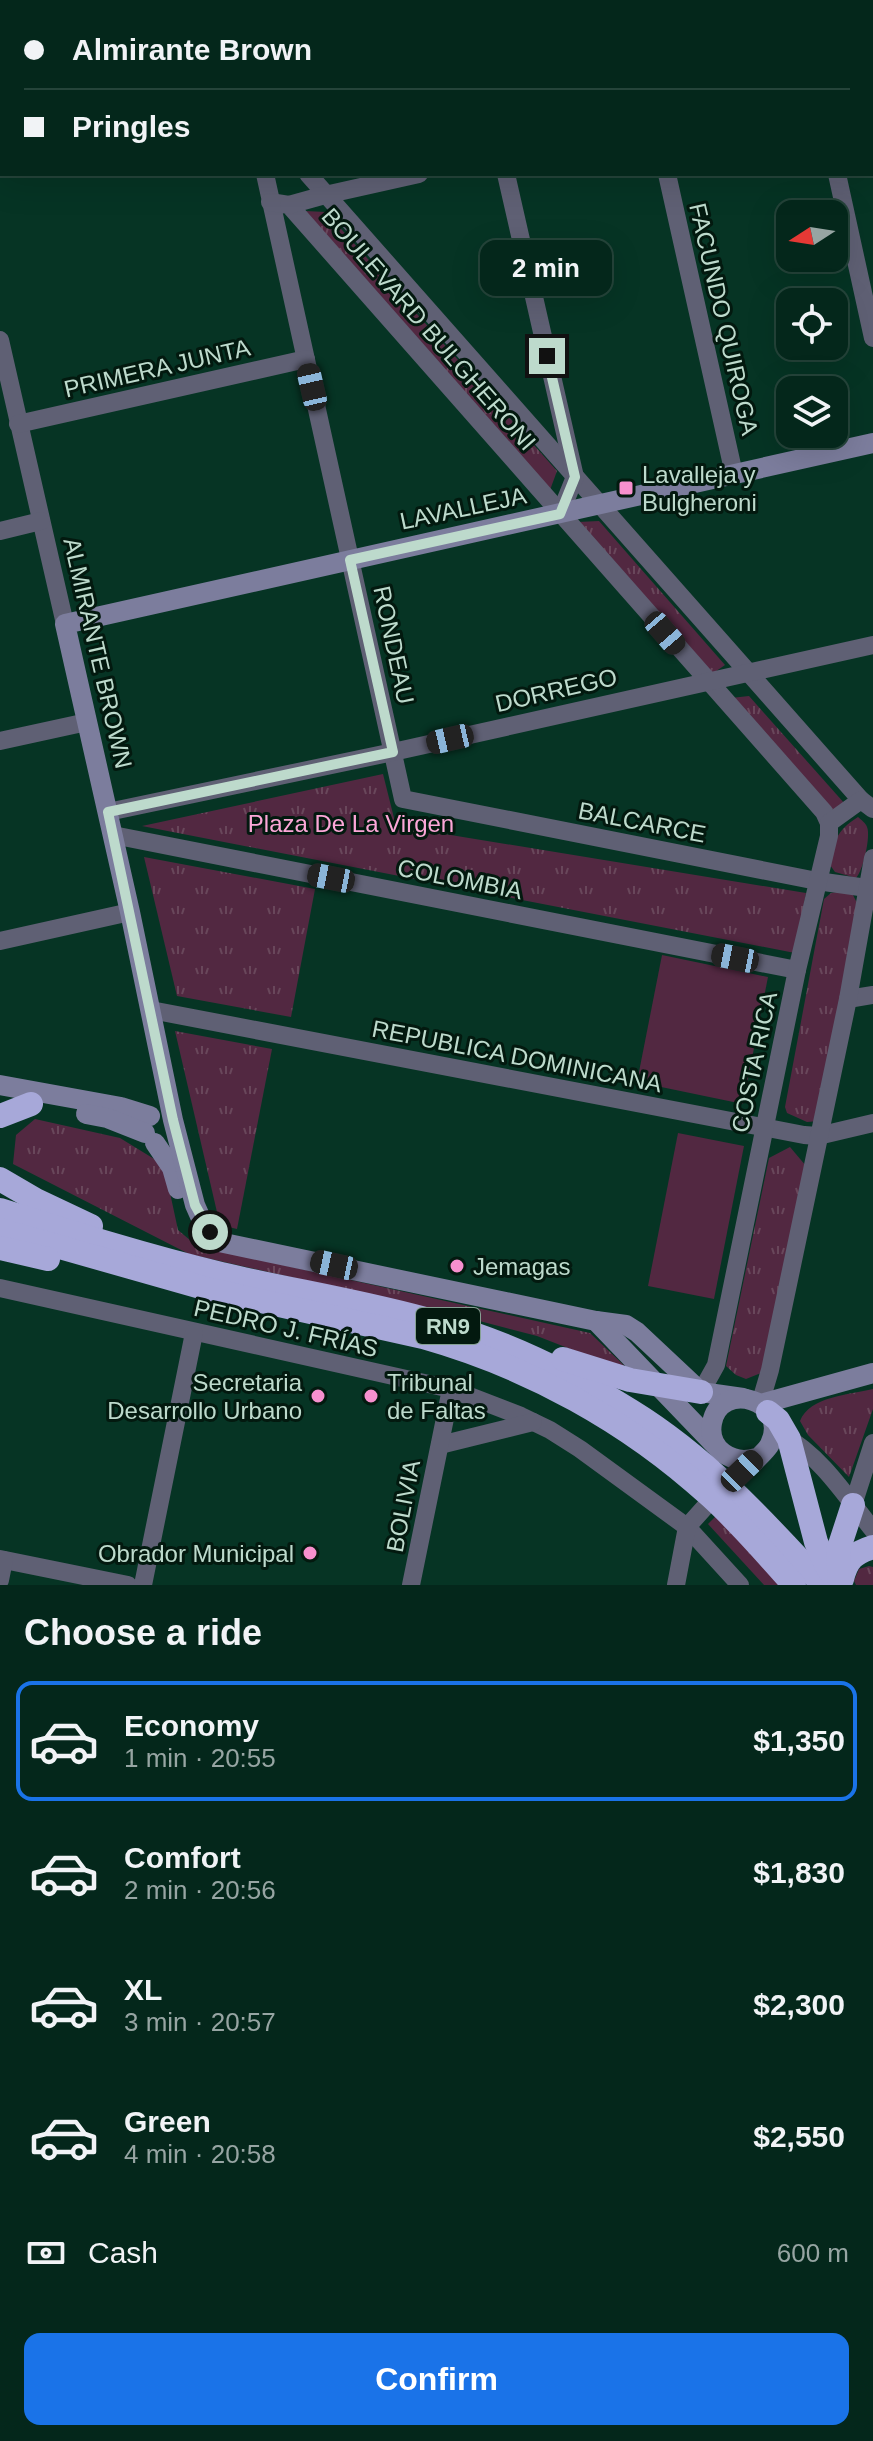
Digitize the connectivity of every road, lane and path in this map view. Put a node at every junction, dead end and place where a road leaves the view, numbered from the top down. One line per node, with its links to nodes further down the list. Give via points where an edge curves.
1 (266, 176): 8 (street, RONDEAU)
2 (310, 176): 7 (street, BOULEVARD BULGHERONI)
3 (410, 176): 7 (street)
4 (506, 176): 15 (street)
5 (667, 176): 14 (street, FACUNDO QUIROGA)
6 (837, 176): 9 (street)
7 (325, 195): 8 (street); 15 (street, BOULEVARD BULGHERONI)
8 (280, 203): 11 (street, RONDEAU); 17 (street, BOULEVARD BULGHERONI)
9 (873, 338)
10 (0, 340): 12 (street, ALMIRANTE BROWN)
11 (306, 359): 12 (street, PRIMERA JUNTA); 20 (street, RONDEAU)
12 (18, 424): 18 (street, ALMIRANTE BROWN)
13 (873, 443): 14 (street, LAVALLEJA)
14 (734, 474): 16 (street, LAVALLEJA)
15 (575, 477): 16 (street, BOULEVARD BULGHERONI); 17 (street)
16 (599, 504): 17 (street, LAVALLEJA); 23 (street, BOULEVARD BULGHERONI)
17 (560, 514): 20 (street, LAVALLEJA); 24 (street, BOULEVARD BULGHERONI)
18 (41, 521): 19 (street); 21 (street, ALMIRANTE BROWN)
19 (0, 531)
20 (350, 560): 21 (street, LAVALLEJA); 27 (street, RONDEAU)
21 (65, 624): 25 (street, ALMIRANTE BROWN)
22 (873, 645): 23 (street, DORREGO)
23 (748, 673): 24 (street, DORREGO); 29 (street, BOULEVARD BULGHERONI)
24 (707, 681): 27 (street, DORREGO); 31 (street, BOULEVARD BULGHERONI)
25 (87, 722): 26 (street); 30 (street, ALMIRANTE BROWN)
26 (0, 741)
27 (393, 752): 28 (street, RONDEAU); 30 (street, DORREGO)
28 (403, 799): 34 (street, BALCARCE)
29 (867, 805): 31 (street)
30 (108, 812): 32 (street, ALMIRANTE BROWN)
31 (829, 823): 34 (street, COSTA RICA)
32 (113, 835): 36 (street, ALMIRANTE BROWN); 38 (street, COLOMBIA)
33 (873, 858): 35 (street)
34 (817, 881): 35 (street, BALCARCE); 38 (street, COSTA RICA)
35 (870, 887): 40 (street)
36 (130, 912): 37 (street); 41 (street, ALMIRANTE BROWN)
37 (0, 941)
38 (797, 970): 48 (street, COSTA RICA)
39 (873, 995): 40 (street)
40 (848, 999): 49 (street)
41 (151, 1010): 47 (street, ALMIRANTE BROWN, via 166,1081); 48 (street, REPUBLICA DOMINICANA)
42 (0, 1085): 47 (street, via 121,1107)
43 (0, 1097): 44 (street)
44 (31, 1104): 45 (highway); 47 (street)
45 (0, 1116)
46 (873, 1123): 49 (street, REPUBLICA DOMINICANA)
47 (158, 1126): 56 (street, via 203,1223 218,1241)
48 (764, 1129): 49 (street, REPUBLICA DOMINICANA); 62 (street, COSTA RICA)
49 (818, 1136): 64 (street, via 770,1370)
50 (0, 1179): 54 (highway, RN9)
51 (0, 1210): 54 (highway, RN9)
52 (0, 1230): 54 (highway, RN9)
53 (0, 1248): 54 (highway, RN9, via 95,1268)
54 (140, 1262): 58 (highway, RN9, via 398,1312); 70 (highway, RN9, via 211,1290 455,1346 599,1412)
55 (0, 1288): 57 (street, PEDRO J. FRÍAS)
56 (596, 1321): 60 (street); 62 (street, via 637,1332)
57 (194, 1333): 61 (street, PEDRO J. FRÍAS); 77 (street)
58 (480, 1336): 60 (highway); 70 (highway, RN9, via 615,1401 669,1438)
59 (873, 1373): 64 (street, via 817,1388)
60 (658, 1386): 62 (highway); 68 (street)
61 (451, 1389): 65 (street, PEDRO J. FRÍAS); 67 (street, BOLIVIA)
62 (710, 1394): 63 (street, COSTA RICA); 64 (street)
63 (714, 1416): 64 (street, via 726,1403); 68 (street, via 712,1437)
64 (768, 1417): 69 (street, via 770,1444); 71 (street); 83 (highway, via 816,1542)
65 (533, 1422): 67 (street); 72 (street, PEDRO J. FRÍAS, via 580,1449)
66 (873, 1443): 71 (street)
67 (440, 1445): 78 (street, BOLIVIA)
68 (719, 1449): 69 (street, via 736,1460)
69 (756, 1458): 70 (street)
70 (721, 1492): 72 (street); 81 (highway, RN9); 82 (highway, RN9)
71 (853, 1505): 73 (street); 83 (highway, via 838,1551)
72 (687, 1527): 79 (street); 80 (street, PEDRO J. FRÍAS)
73 (873, 1532): 83 (highway, via 847,1561)
74 (2, 1559): 75 (street); 76 (street)
75 (0, 1580)
76 (128, 1585)
77 (143, 1585)
78 (411, 1585)
79 (676, 1585)
80 (740, 1585)
81 (794, 1585)
82 (823, 1585)
83 (840, 1585)

